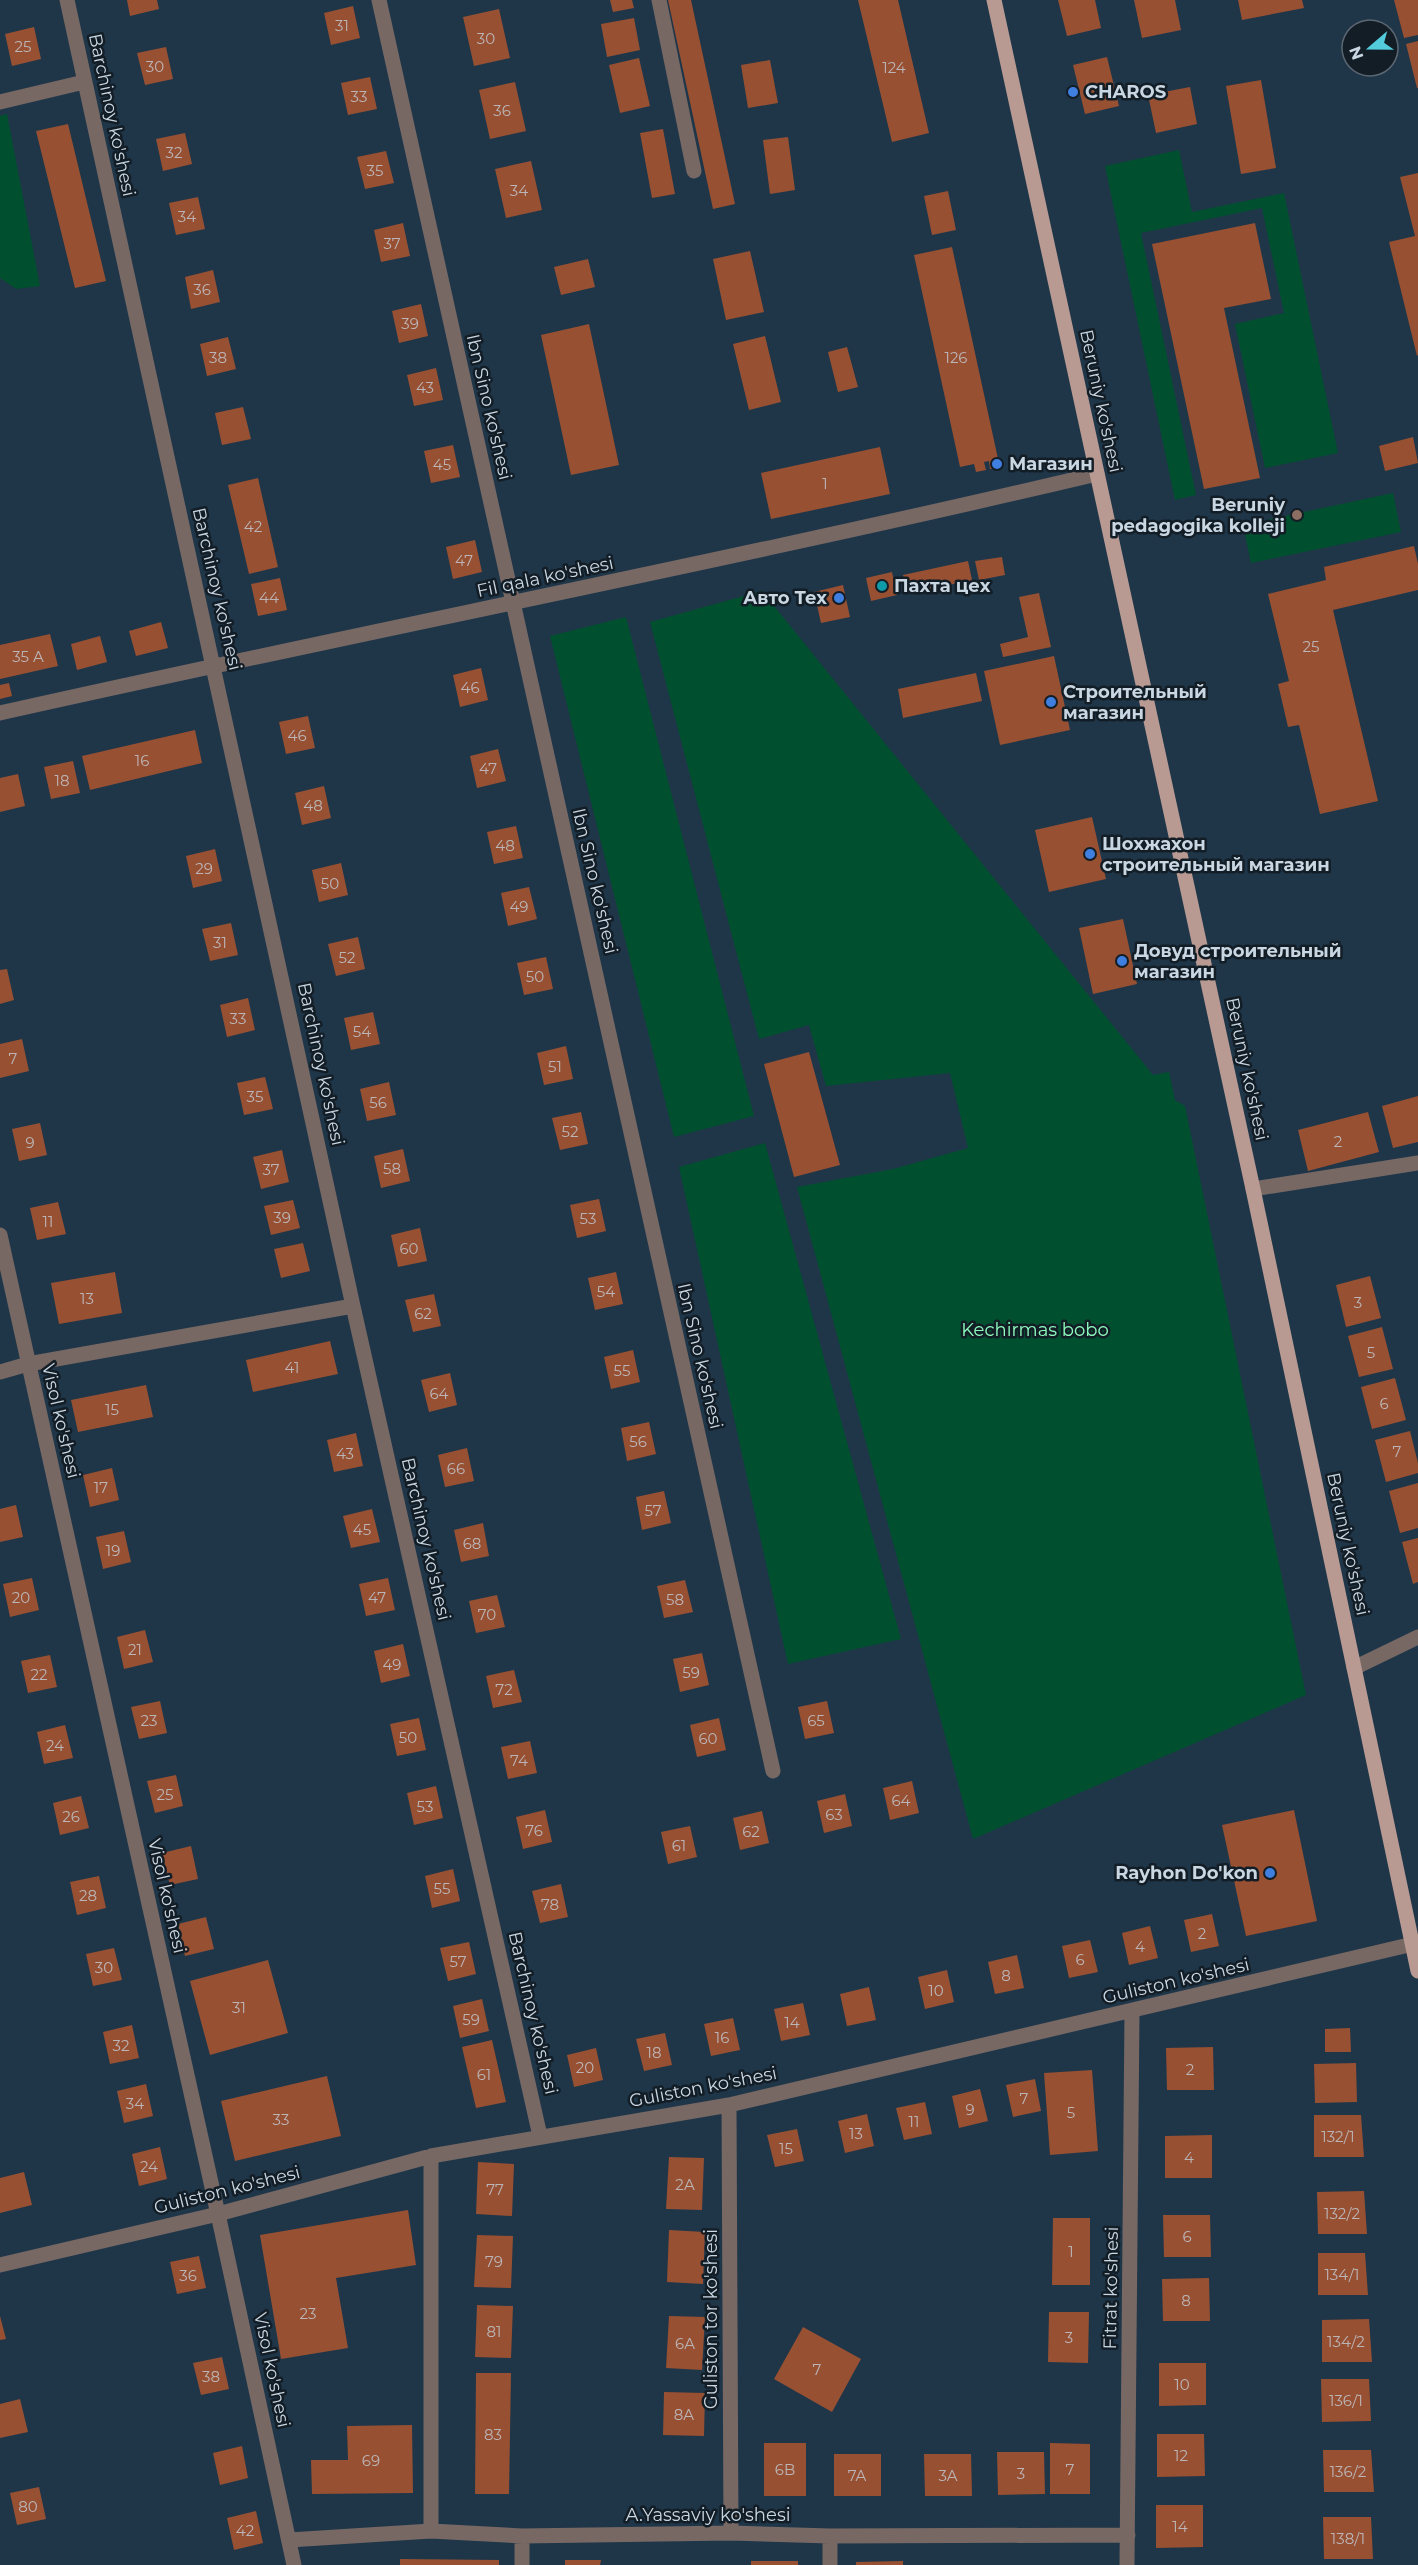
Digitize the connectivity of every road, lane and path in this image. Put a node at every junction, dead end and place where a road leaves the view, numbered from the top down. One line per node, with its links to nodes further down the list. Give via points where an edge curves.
1 (67, 0): 5 (street, Barchinoy ko'shesi)
2 (379, 0): 9 (street, Ibn Sino ko'shesi)
3 (659, 0): 7 (street)
4 (994, 0): 8 (main road, Beruniy ko'shesi)
5 (84, 82): 6 (street); 10 (street, Barchinoy ko'shesi)
6 (0, 102)
7 (694, 171)
8 (1097, 474): 9 (street, Fil qala ko'shesi); 13 (main road, Beruniy ko'shesi)
9 (513, 604): 10 (street, Fil qala ko'shesi); 20 (street, Ibn Sino ko'shesi)
10 (214, 665): 11 (street, Fil qala ko'shesi); 15 (street, Barchinoy ko'shesi)
11 (0, 713)
12 (1418, 1163): 13 (street)
13 (1253, 1189): 19 (main road, Beruniy ko'shesi)
14 (0, 1235): 16 (street, Visol ko'shesi)
15 (353, 1306): 16 (street); 25 (street, Barchinoy ko'shesi)
16 (28, 1364): 17 (street); 27 (street, Visol ko'shesi)
17 (0, 1372)
18 (1418, 1637): 19 (street)
19 (1354, 1668): 21 (main road, Beruniy ko'shesi)
20 (773, 1771)
21 (1413, 1944): 22 (main road, Beruniy ko'shesi); 23 (street, Guliston ko'shesi)
22 (1418, 1971)
23 (1132, 2012): 24 (street, Guliston ko'shesi); 31 (street, Fitrat ko'shesi)
24 (729, 2105): 25 (street, Guliston ko'shesi); 30 (street, Guliston tor ko'shesi)
25 (540, 2136): 26 (street, Guliston ko'shesi)
26 (431, 2156): 27 (street, Guliston ko'shesi); 29 (street)
27 (218, 2214): 28 (street, Guliston ko'shesi); 34 (street, Visol ko'shesi)
28 (0, 2265)
29 (431, 2531): 32 (street, A.Yassaviy ko'shesi); 34 (street, A.Yassaviy ko'shesi)
30 (731, 2533): 32 (street, A.Yassaviy ko'shesi); 33 (street, A.Yassaviy ko'shesi)
31 (1128, 2535): 33 (street, A.Yassaviy ko'shesi); 38 (street, Fitrat ko'shesi)
32 (522, 2536): 36 (street)
33 (830, 2536): 37 (street)
34 (289, 2540): 35 (street, Visol ko'shesi)
35 (294, 2565)
36 (522, 2565)
37 (830, 2565)
38 (1128, 2565)

